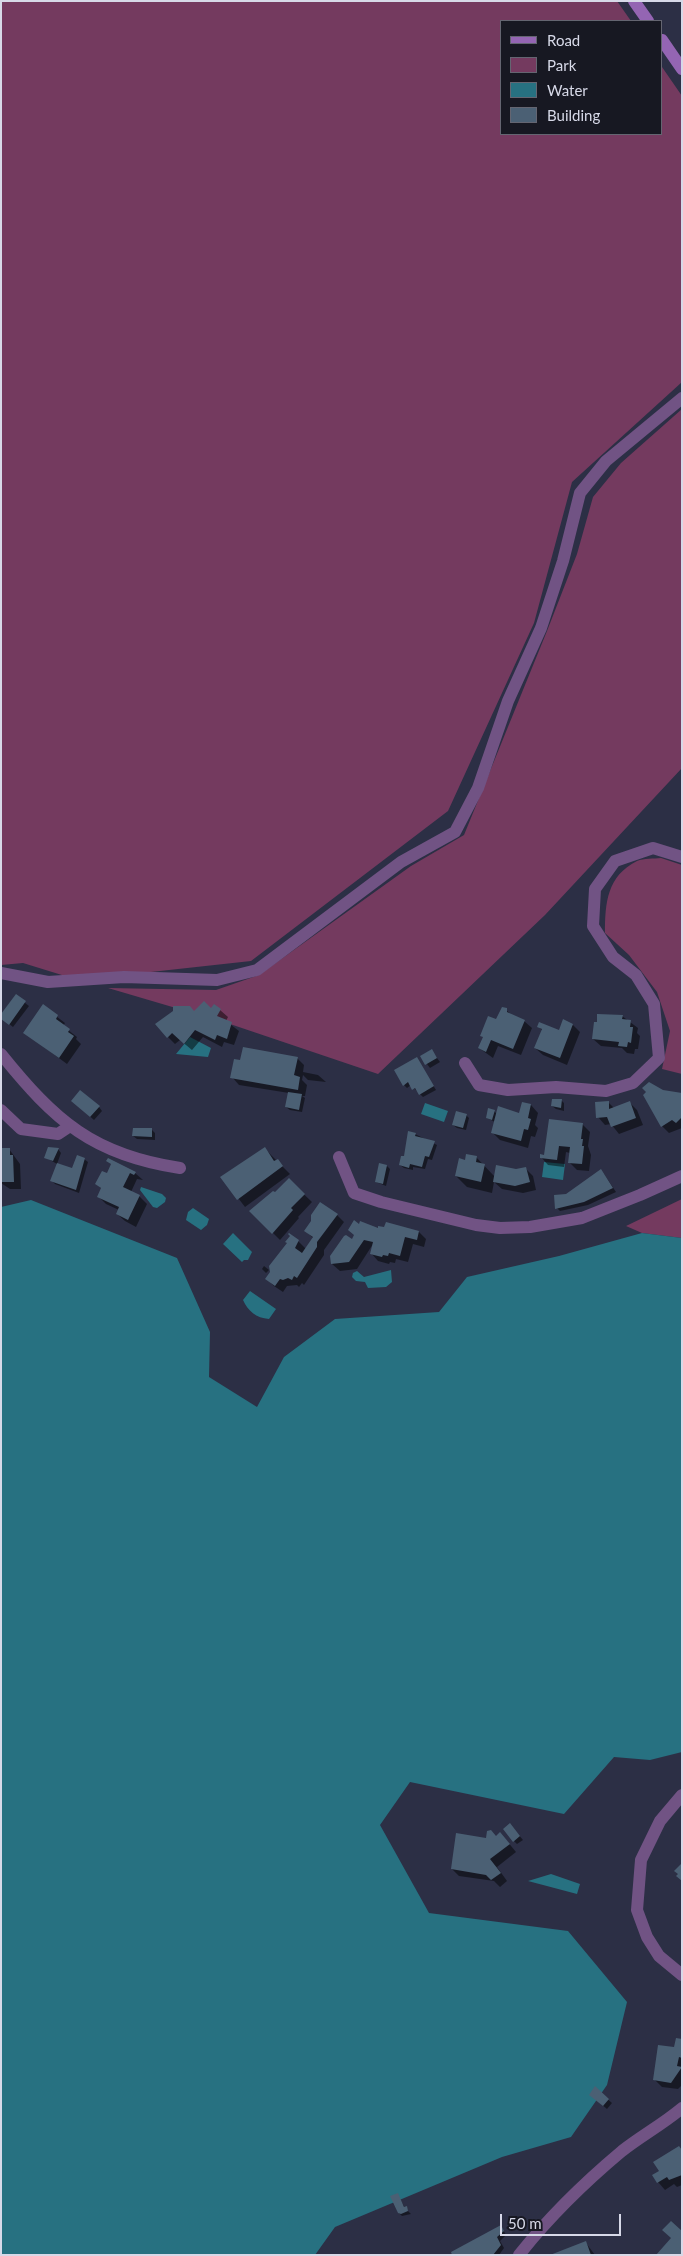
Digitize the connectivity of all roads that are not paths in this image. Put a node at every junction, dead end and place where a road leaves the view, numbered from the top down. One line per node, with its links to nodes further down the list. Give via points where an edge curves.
1 (634, 1): 2 (main road)
2 (647, 20)
3 (663, 41): 4 (main road)
4 (682, 69)
5 (682, 398): 7 (street, via 606,461 580,493 563,561 541,628 508,701 478,788 455,832 401,862 256,970 217,980 124,977 48,982)
6 (682, 857): 9 (street, via 653,848 615,861 595,889 593,926 614,957 636,975 654,1004 659,1058 633,1083 606,1091 556,1087 508,1090 479,1085)
7 (1, 973)
8 (1, 1054): 11 (street, via 52,1111)
9 (465, 1063)
10 (1, 1110): 11 (street, via 21,1129 58,1134)
11 (70, 1126): 13 (street, via 80,1135 113,1152 149,1164)
12 (339, 1157): 14 (street, via 354,1193 500,1228 530,1227 582,1218)
13 (180, 1168)
14 (682, 1176)
15 (682, 1795): 16 (street, via 660,1821 641,1860 637,1910 647,1937 660,1956)
16 (682, 1975)
17 (682, 2108): 18 (street, via 605,2166)
18 (519, 2255)

